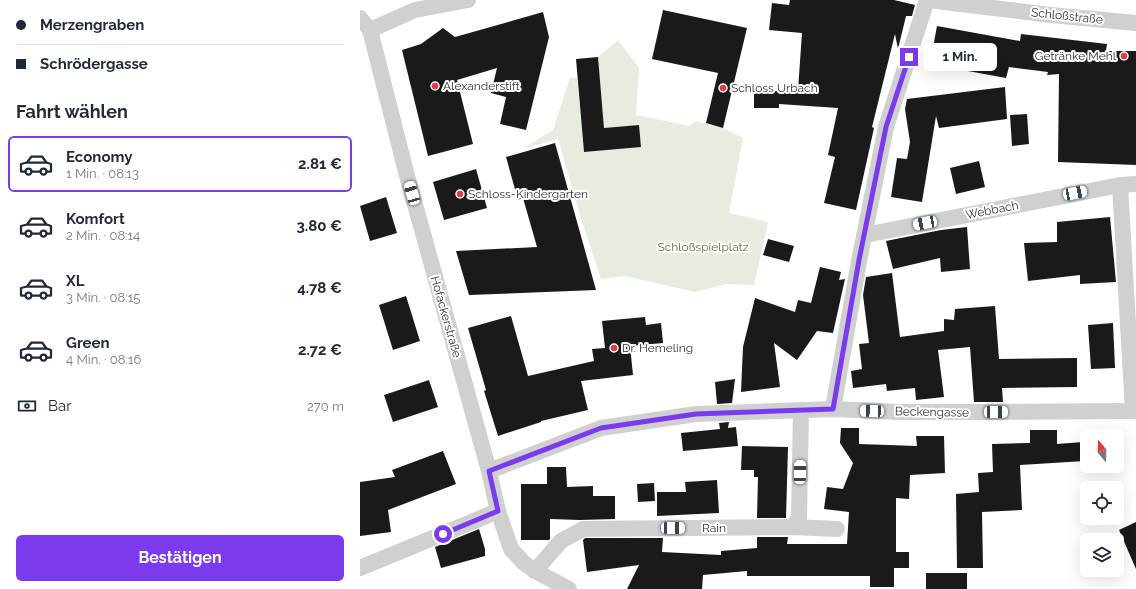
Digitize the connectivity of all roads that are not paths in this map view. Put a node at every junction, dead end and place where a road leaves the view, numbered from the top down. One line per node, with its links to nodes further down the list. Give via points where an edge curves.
1 (468, 0): 4 (street, via 415,10)
2 (927, 0): 3 (street, Schloßstraße); 7 (street, via 886,127)
3 (1136, 23)
4 (365, 24): 11 (street, Hofackerstraße)
5 (1136, 184): 6 (street, Webbach)
6 (1120, 185): 7 (street, Webbach); 10 (street)
7 (865, 235): 8 (street)
8 (833, 409): 9 (street, Beckengasse); 10 (street, Beckengasse, via 899,412)
9 (801, 410): 11 (street, Beckengasse, via 696,414 601,428); 13 (street, via 799,519)
10 (1135, 411)
11 (489, 471): 12 (street, Hofackerstraße)
12 (498, 511): 15 (street); 16 (street, Hofackerstraße, via 511,549)
13 (792, 527): 14 (street, Rain); 16 (street, Rain, via 583,529 561,541)
14 (837, 529)
15 (360, 568)
16 (535, 571): 17 (street, Hofackerstraße)
17 (569, 589)

